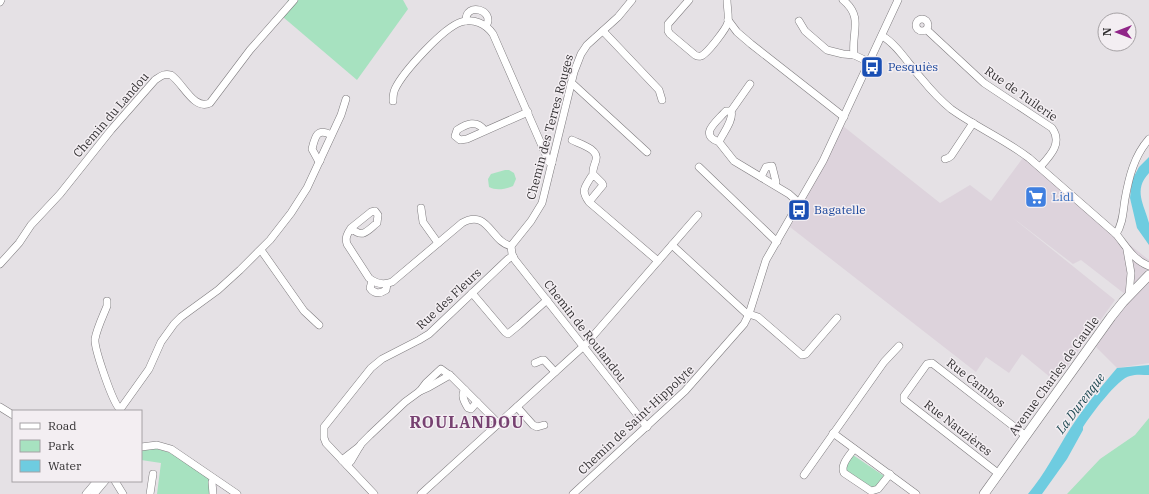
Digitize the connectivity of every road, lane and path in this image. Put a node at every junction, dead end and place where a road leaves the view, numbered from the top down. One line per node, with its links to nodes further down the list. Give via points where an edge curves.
1 (294, 0): 55 (street, Chemin du Landou, via 250,50 210,103 204,105 196,102 171,75 165,74 155,80)
2 (632, 0): 12 (street, Chemin des Terres Rouges)
3 (688, 0): 14 (street, via 668,24 670,34 698,56 704,54)
4 (727, 0): 7 (street)
5 (843, 0): 16 (street, via 852,8 856,18)
6 (898, 0): 15 (street, Chemin de Saint-Hippolyte)
7 (728, 20): 13 (street); 14 (street)
8 (466, 21): 10 (street); 10 (street, via 469,12 480,10 487,16); 22 (street, via 458,23 425,51 396,88)
9 (799, 21): 16 (street, via 805,31 826,50)
10 (486, 26): 24 (street, via 494,34)
11 (927, 30): 37 (street, Rue de Tuilerie, via 984,83 1052,128 1056,135 1055,147)
12 (603, 31): 18 (street, Chemin des Terres Rouges, via 581,54); 21 (street, via 659,90)
13 (737, 32): 14 (street); 25 (street)
14 (722, 33)
15 (882, 36): 17 (street, Chemin de Saint-Hippolyte); 26 (street, via 945,103)
16 (854, 55): 17 (street)
17 (869, 62): 25 (street, Chemin de Saint-Hippolyte)
18 (571, 84): 32 (street); 35 (street, Chemin des Terres Rouges)
19 (750, 84): 23 (street)
20 (346, 99): 28 (street)
21 (662, 100)
22 (393, 101)
23 (731, 111): 31 (street, via 731,119); 31 (street, via 726,111 710,129 710,135)
24 (528, 112): 27 (street); 35 (street, via 549,162)
25 (844, 117): 42 (street, Chemin de Saint-Hippolyte)
26 (973, 123): 33 (street, via 951,156); 37 (street, via 1017,149)
27 (485, 131)
28 (331, 135): 34 (street); 34 (street, via 323,131 317,135 312,149)
29 (1149, 139): 46 (street, via 1135,159 1121,224)
30 (572, 140): 38 (street, via 595,153)
31 (719, 142): 39 (street, via 734,161)
32 (648, 152)
33 (945, 159)
34 (320, 161): 51 (street, via 303,195)
35 (552, 163): 50 (street, Chemin des Terres Rouges, via 544,198)
36 (698, 167): 47 (street)
37 (1040, 167): 46 (street)
38 (593, 176): 41 (street, via 584,192); 41 (street, via 596,176 603,185)
39 (761, 177): 40 (street); 40 (street, via 766,167 772,166 776,182)
40 (774, 185): 42 (street)
41 (589, 202): 54 (street)
42 (799, 203): 47 (street, Chemin de Saint-Hippolyte)
43 (421, 208): 48 (street, via 423,222)
44 (698, 215): 49 (street)
45 (351, 228): 48 (street, via 346,236 347,244 372,281 377,283 392,282)
46 (1116, 234): 52 (street)
47 (776, 242): 62 (street, Chemin de Saint-Hippolyte, via 763,267)
48 (438, 243): 50 (street, via 462,223 474,219 484,222 502,242)
49 (672, 245): 54 (street); 62 (street)
50 (512, 246): 53 (street)
51 (260, 250): 64 (street, via 304,311); 72 (street, via 229,280 174,324 161,342 146,373)
52 (1127, 250): 56 (street); 59 (street, via 1131,273)
53 (513, 256): 58 (street, Rue des Fleurs); 60 (street, Chemin de Roulandou)
54 (658, 261): 65 (street)
55 (0, 264)
56 (1149, 266)
57 (1149, 275): 59 (main road, Avenue Charles de Gaulle)
58 (472, 293): 60 (street, via 508,334); 81 (street, Rue des Fleurs, via 426,336 379,361 359,382 324,430 326,443)
59 (1130, 295): 78 (main road, Avenue Charles de Gaulle)
60 (547, 300): 65 (street, Chemin de Roulandou)
61 (106, 302): 72 (street, via 107,306 95,341 112,394)
62 (749, 314): 63 (street, via 758,317 802,355); 76 (street, Chemin de Saint-Hippolyte, via 704,372)
63 (837, 318)
64 (319, 325)
65 (584, 346): 69 (street); 76 (street, Chemin de Roulandou)
66 (899, 346): 77 (street, via 884,362)
67 (535, 363): 69 (street, via 543,360)
68 (932, 363): 78 (street, Rue Cambos); 84 (street, Rue Nauzières, via 927,364 904,396 904,400)
69 (555, 372): 71 (street)
70 (0, 407): 73 (street)
71 (517, 407): 74 (street); 75 (street, via 533,425)
72 (120, 410)
73 (12, 414)
74 (499, 424): 81 (street, via 450,375 440,370 361,444 351,461); 90 (street)
75 (544, 425)
76 (648, 427): 98 (street, Chemin de Saint-Hippolyte)
77 (833, 434): 80 (street); 85 (street)
78 (1026, 436): 84 (main road, Avenue Charles de Gaulle)
79 (142, 447): 86 (street, via 157,445 171,449)
80 (854, 449): 83 (street); 83 (street, via 843,466 844,473 871,491 878,489)
81 (345, 462): 97 (street, Rue des Fleurs)
82 (154, 474): 94 (street)
83 (890, 474): 99 (street)
84 (999, 474): 100 (main road, Avenue Charles de Gaulle)
85 (804, 475)
86 (214, 479): 95 (street); 96 (street)
87 (96, 482): 91 (street)
88 (104, 482): 92 (street)
89 (115, 482): 93 (street)
90 (426, 493)
91 (86, 494)
92 (94, 494)
93 (123, 494)
94 (150, 494)
95 (213, 494)
96 (237, 494)
97 (374, 494)
98 (573, 494)
99 (916, 494)
100 (984, 494)

